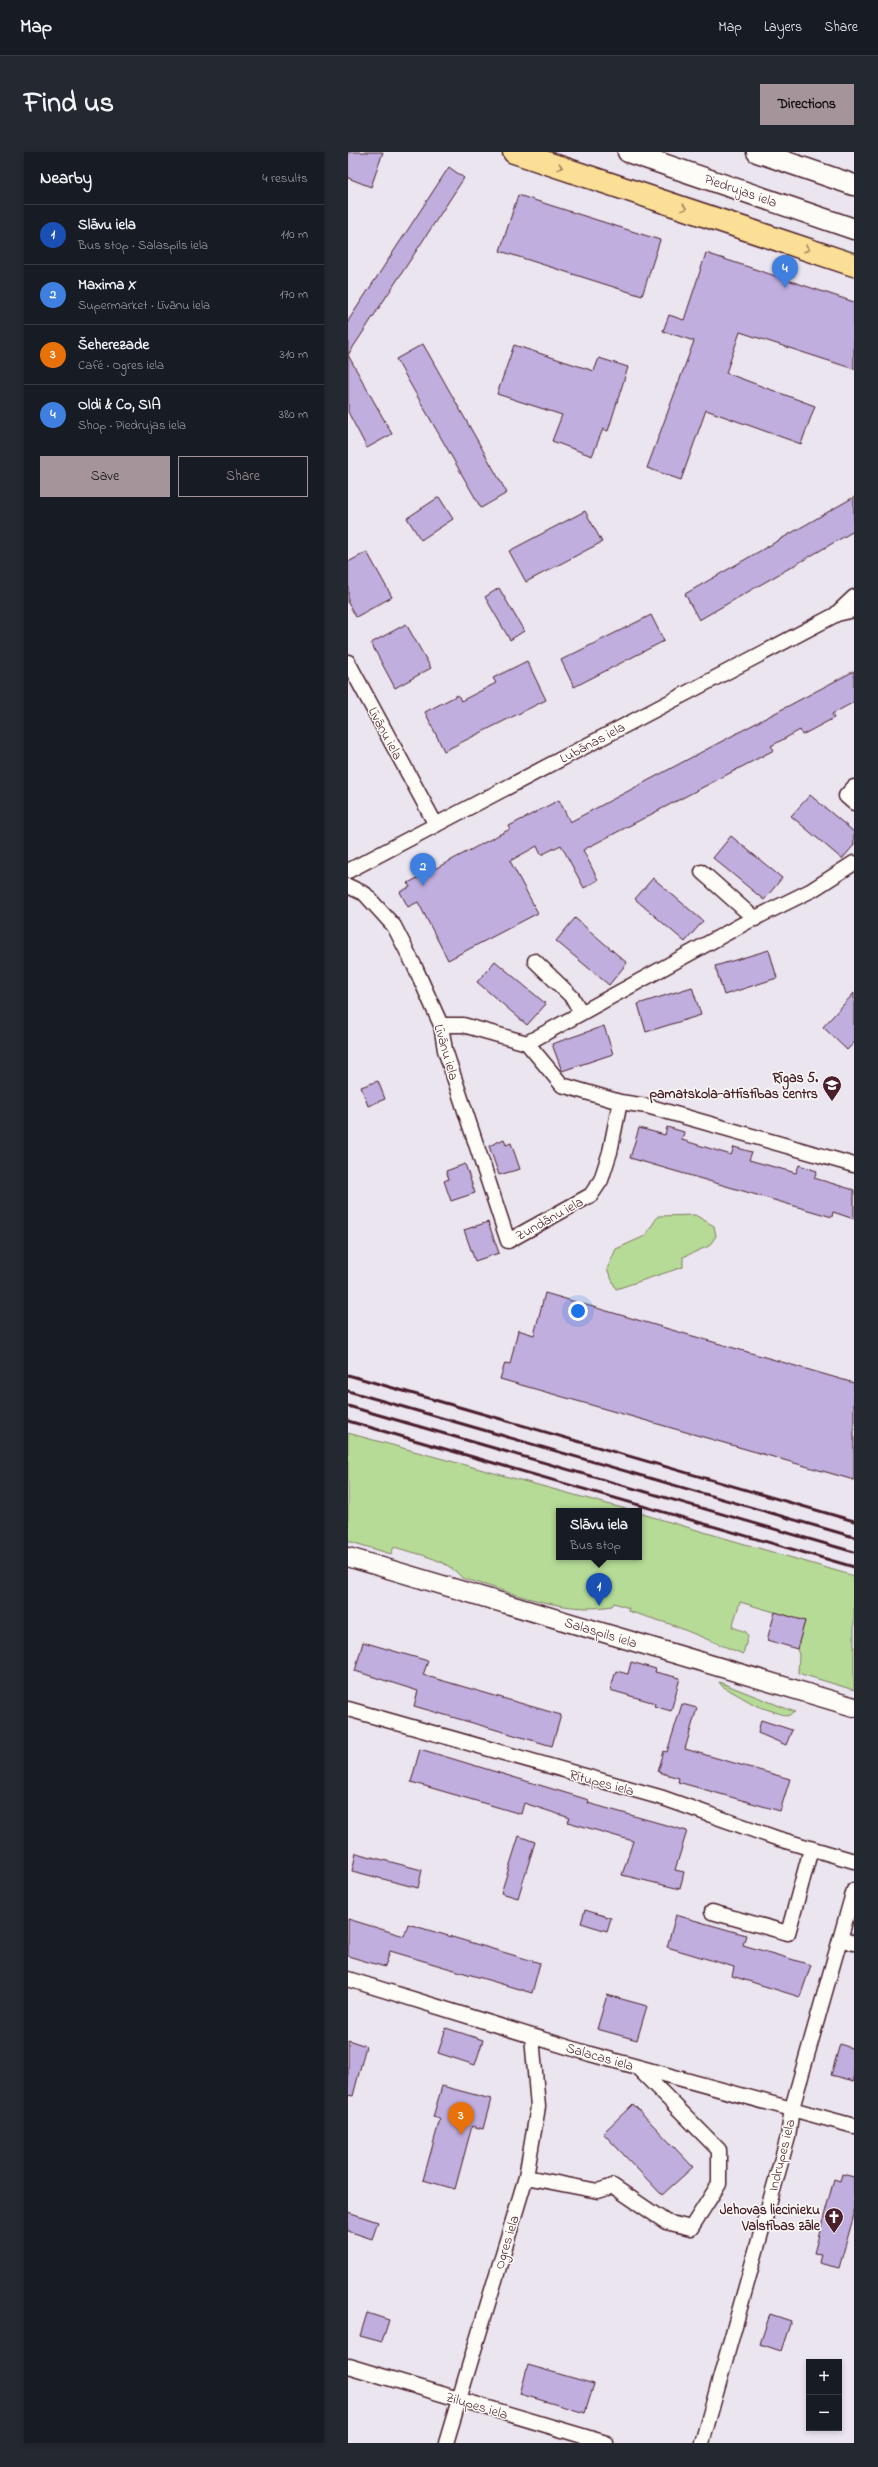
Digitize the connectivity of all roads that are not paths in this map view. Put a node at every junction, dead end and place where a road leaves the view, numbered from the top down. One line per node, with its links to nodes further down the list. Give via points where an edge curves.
1 (514, 152): 6 (main road, one-way to 6)
2 (628, 152): 5 (main road, Piedrujas iela)
3 (757, 152): 4 (main road)
4 (854, 185)
5 (854, 229)
6 (854, 265)
7 (854, 597): 9 (street, Lubānas iela)
8 (854, 610): 9 (street, Lubānas iela)
9 (837, 614): 13 (street, Lubānas iela)
10 (348, 662): 13 (street, Līvānu iela)
11 (854, 787): 12 (street, via 846,796)
12 (854, 803)
13 (436, 825): 15 (street, Lubānas iela)
14 (854, 863): 18 (street, via 812,890)
15 (348, 871)
16 (702, 872): 18 (street)
17 (348, 886): 21 (street, Līvānu iela, via 366,894 394,926)
18 (754, 919): 20 (street)
19 (535, 961): 20 (street, via 572,997)
20 (581, 1012): 22 (street)
21 (441, 1025): 22 (street, via 463,1025); 25 (street, Līvānu iela, via 445,1050)
22 (527, 1043): 23 (street, via 562,1085)
23 (620, 1102): 24 (street, via 647,1106); 25 (street, Zundānu iela, via 603,1173 591,1195)
24 (854, 1165)
25 (508, 1241)
26 (348, 1557): 27 (street, Salaspils iela)
27 (854, 1707)
28 (348, 1709): 29 (street, Rītupes iela, via 663,1798)
29 (811, 1849): 30 (street, Rītupes iela); 32 (street, via 788,1933)
30 (854, 1861)
31 (854, 1890): 33 (street, Indrupes iela)
32 (712, 1912)
33 (840, 1939): 34 (street); 38 (street, Indrupes iela)
34 (854, 1943)
35 (348, 1979): 36 (street, Salacas iela)
36 (532, 2036): 37 (street, Salacas iela); 40 (street, Ogres iela, via 538,2107)
37 (637, 2067): 38 (street, Salacas iela); 40 (street, via 719,2150 719,2184 691,2228 666,2222 613,2186 598,2192)
38 (792, 2108): 39 (street, Salacas iela); 45 (street, Indrupes iela, via 788,2137)
39 (854, 2126)
40 (526, 2177): 42 (street, Ogres iela)
41 (348, 2366): 42 (street, Zilupes iela)
42 (459, 2400): 43 (street, Ogres iela); 44 (street, Zilupes iela)
43 (446, 2443)
44 (606, 2443)
45 (702, 2443)

